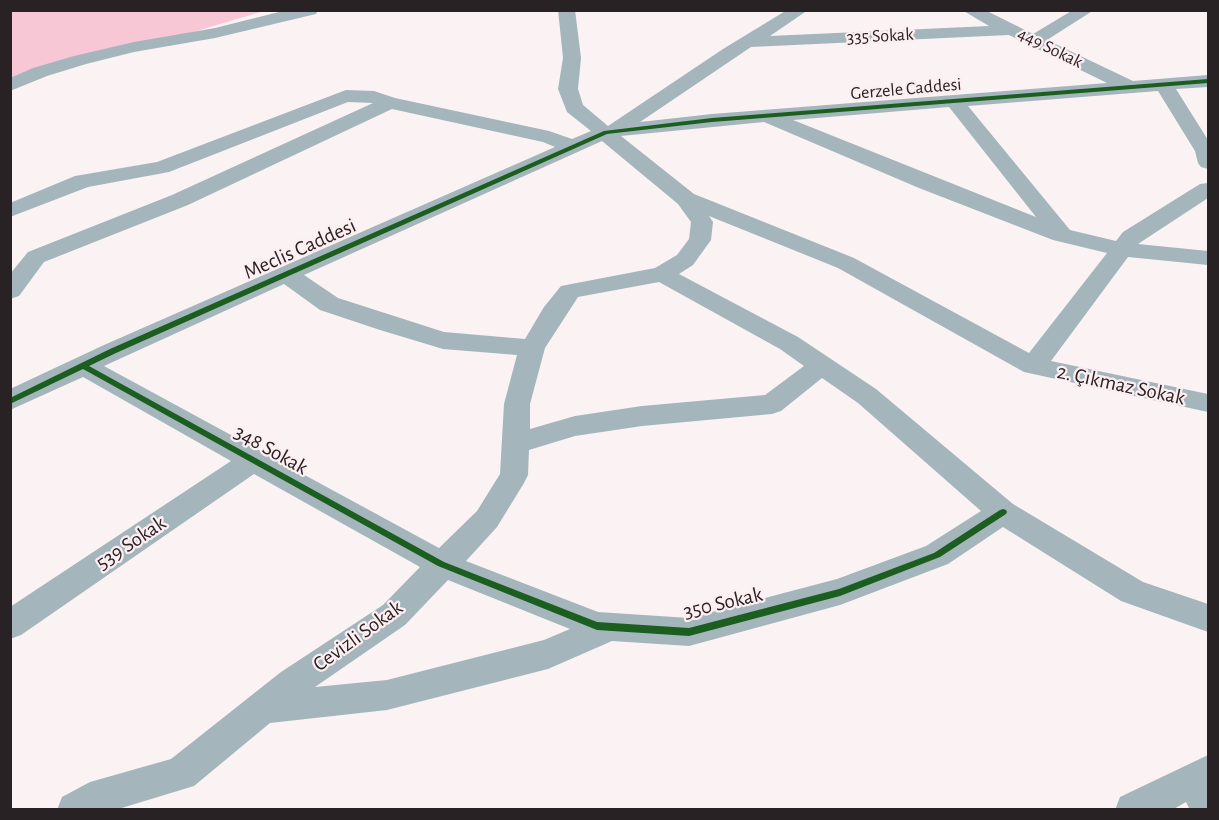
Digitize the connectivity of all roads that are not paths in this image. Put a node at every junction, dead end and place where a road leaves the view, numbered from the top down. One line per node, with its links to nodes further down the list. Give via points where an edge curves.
1 (310, 10): 11 (street, via 80,60)
2 (566, 10): 16 (street, via 572,58 567,89 574,108)
3 (800, 10): 8 (street, Meclis Caddesi)
4 (970, 10): 6 (street, 449 Sokak)
5 (1086, 10): 7 (street)
6 (1013, 30): 7 (street, 449 Sokak); 8 (street, 335 Sokak)
7 (1035, 40): 12 (street, 449 Sokak)
8 (748, 42): 16 (street, Meclis Caddesi)
9 (1209, 81): 10 (street, Gerzele Caddesi)
10 (1163, 84): 12 (street, Gerzele Caddesi); 18 (street)
11 (10, 86)
12 (1129, 86): 13 (street, Gerzele Caddesi)
13 (953, 100): 15 (street, Gerzele Caddesi); 22 (street)
14 (390, 104): 17 (street, via 549,137); 21 (street, via 375,97 346,96 162,168 82,181); 27 (street, via 180,200 36,257)
15 (766, 115): 16 (street, Gerzele Caddesi); 22 (street)
16 (610, 132): 17 (street, Meclis Caddesi); 20 (street)
17 (573, 147): 25 (street, Meclis Caddesi)
18 (1209, 163)
19 (1209, 189): 23 (street, via 1131,237)
20 (686, 198): 26 (street, via 702,222 700,240 685,260); 31 (street, 2. Çıkmaz Sokak, via 846,263)
21 (10, 211)
22 (1061, 235): 23 (street)
23 (1122, 249): 24 (street); 31 (street)
24 (1209, 258)
25 (286, 274): 28 (street, via 329,304 389,324 443,340); 30 (street, Meclis Caddesi)
26 (662, 274): 28 (street, Cevizli Sokak, via 570,291); 29 (street)
27 (10, 291)
28 (532, 348): 34 (street, Cevizli Sokak, via 517,404)
29 (822, 365): 34 (street, via 772,404 575,426); 36 (street, via 867,396)
30 (84, 366): 32 (street, Meclis Caddesi); 35 (street, 348 Sokak)
31 (1032, 366): 33 (street, 2. Çıkmaz Sokak)
32 (14, 391)
33 (1209, 403)
34 (515, 444): 37 (street, Cevizli Sokak, via 514,476 487,519)
35 (252, 461): 37 (street, 348 Sokak); 39 (street, 539 Sokak)
36 (1003, 512): 38 (street, via 1132,592); 40 (street, 350 Sokak, via 937,555 840,592 689,632)
37 (441, 564): 40 (street, 350 Sokak, via 597,626); 41 (street, Cevizli Sokak, via 394,615)
38 (1209, 618)
39 (10, 625)
40 (610, 627): 41 (street, via 548,654 387,695)
41 (262, 708): 43 (street, Cevizli Sokak, via 181,774 103,795)
42 (1203, 785): 44 (street)
43 (75, 810)
44 (1133, 810)

